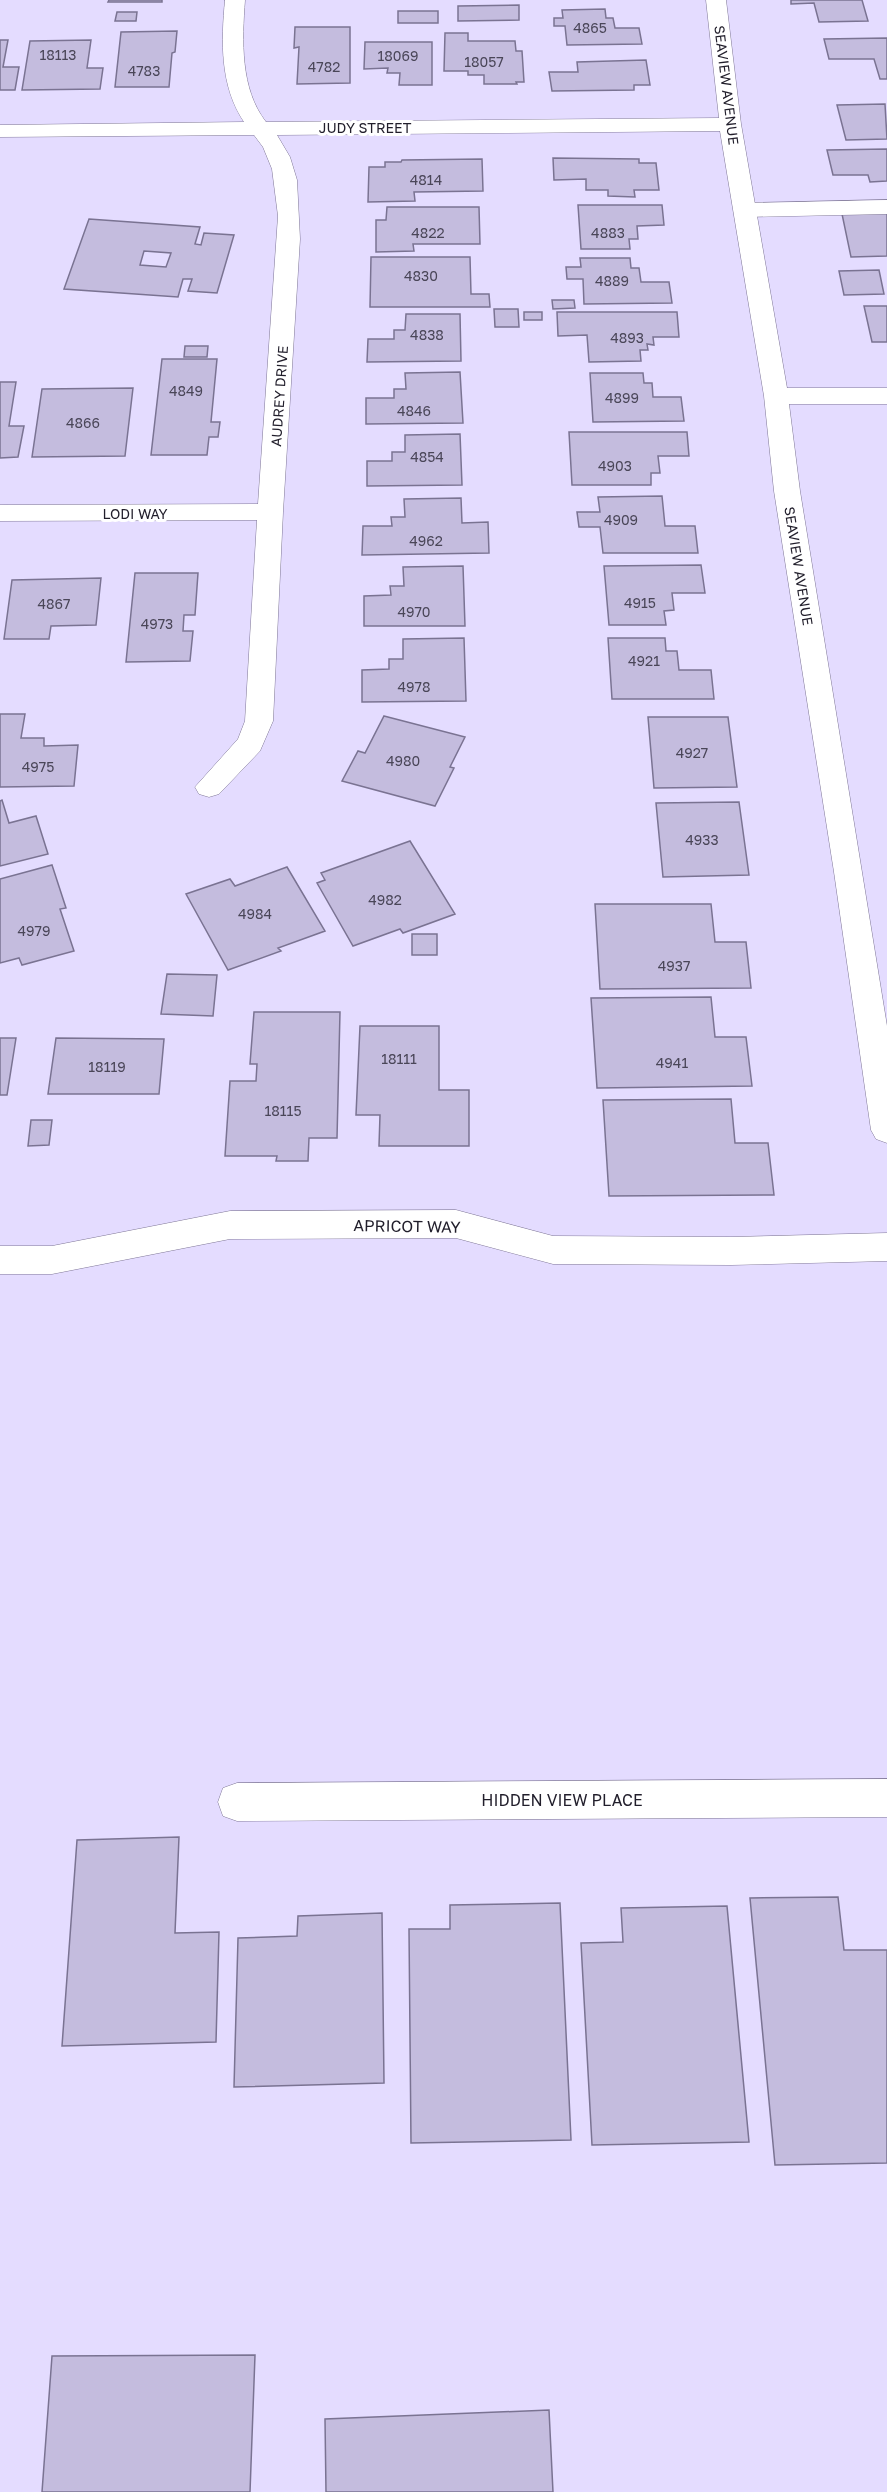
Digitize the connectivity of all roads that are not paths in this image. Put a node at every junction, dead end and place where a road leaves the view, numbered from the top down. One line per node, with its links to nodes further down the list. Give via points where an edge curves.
1 (235, 0): 4 (street, AUDREY DRIVE, via 234,68 243,103)
2 (716, 0): 3 (street, SEAVIEW AVENUE)
3 (730, 124): 4 (street, JUDY STREET); 7 (street, SEAVIEW AVENUE)
4 (259, 128): 5 (street, JUDY STREET); 10 (street, AUDREY DRIVE, via 275,147 288,204 288,261)
5 (0, 131)
6 (887, 207): 7 (street)
7 (745, 210): 8 (street, SEAVIEW AVENUE)
8 (776, 396): 9 (street); 13 (street, SEAVIEW AVENUE, via 787,491 848,860)
9 (887, 396)
10 (270, 512): 11 (street, LODI WAY); 12 (street, AUDREY DRIVE, via 259,721 250,744)
11 (0, 513)
12 (208, 787)
13 (887, 1131)
14 (887, 1247): 15 (street, APRICOT WAY, via 553,1250 456,1224 230,1225 52,1260)
15 (0, 1260)
16 (887, 1798): 17 (street, HIDDEN VIEW PLACE)
17 (237, 1802)

